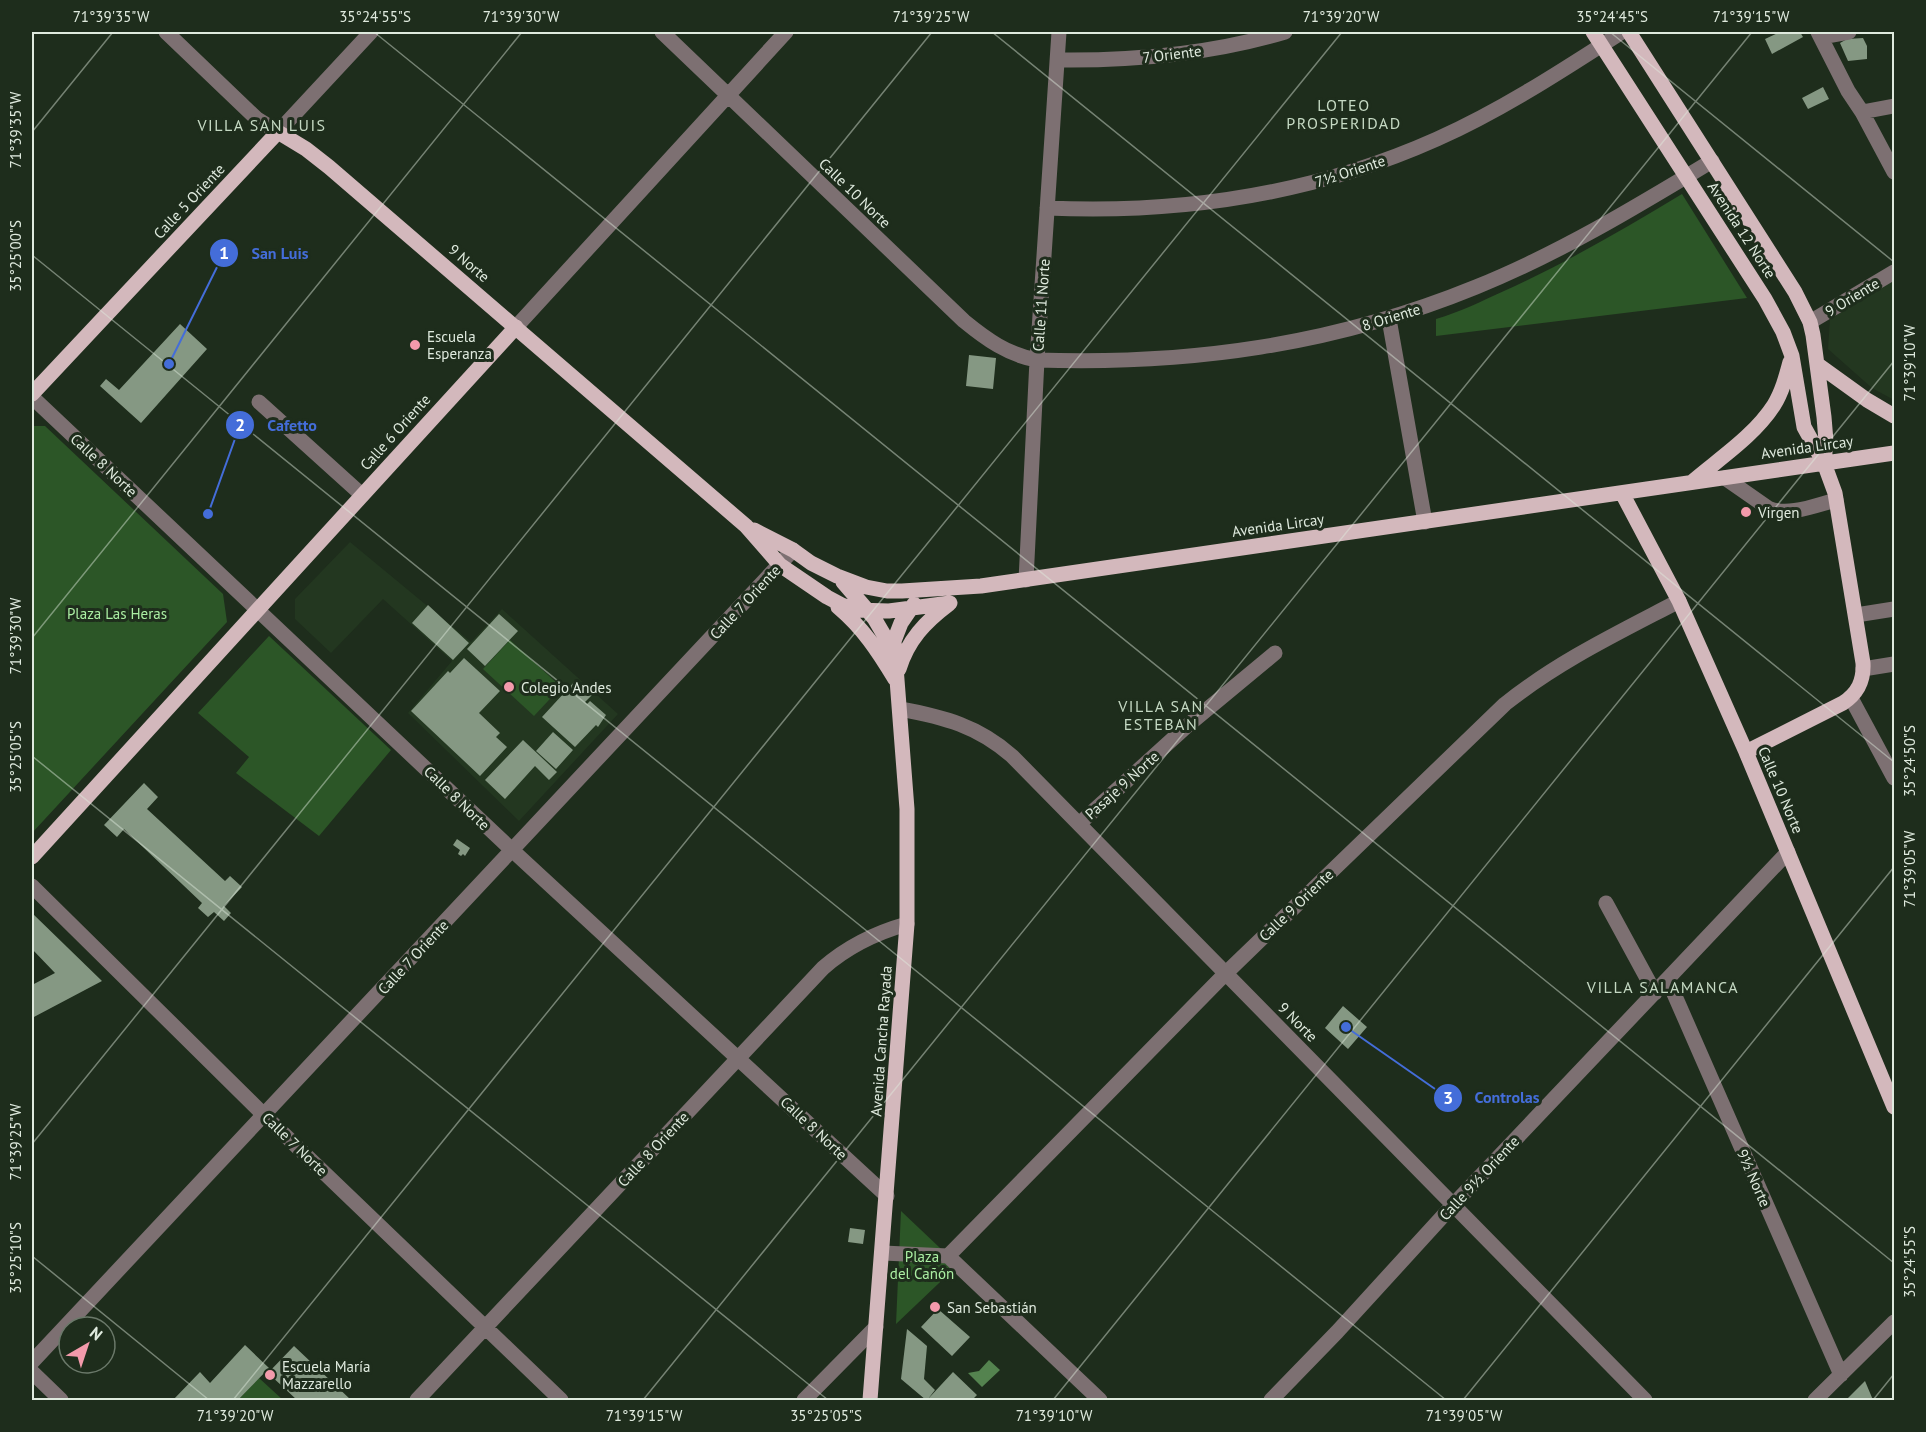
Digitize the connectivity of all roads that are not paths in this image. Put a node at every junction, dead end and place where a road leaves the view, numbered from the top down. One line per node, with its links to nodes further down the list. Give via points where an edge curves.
1 (166, 32): 17 (street, 9 Norte, via 257,119)
2 (371, 32): 17 (street, Calle 5 Oriente)
3 (662, 32): 14 (street, Calle 10 Norte)
4 (786, 32): 14 (street, Calle 6 Oriente)
5 (1059, 32): 13 (street, Calle 11 Norte)
6 (1285, 32): 13 (street, 7 Oriente, via 1168,56)
7 (1593, 32): 12 (main road, Avenida 12 Norte)
8 (1622, 32): 12 (street, 7½ Oriente)
9 (1629, 32): 18 (main road, Avenida 12 Norte)
10 (1849, 32): 11 (street)
11 (1819, 34): 16 (street)
12 (1601, 45): 20 (main road, Avenida 12 Norte); 21 (street, 7½ Oriente, via 1468,124 1339,176 1263,195 1181,206)
13 (1057, 60): 21 (street, Calle 11 Norte)
14 (728, 96): 25 (street, Calle 6 Oriente); 27 (street, Calle 10 Norte, via 964,321 991,343)
15 (1894, 106): 16 (street)
16 (1862, 112): 19 (street)
17 (278, 132): 25 (main road, 9 Norte, via 329,167); 29 (main road, Calle 5 Oriente)
18 (1712, 161): 20 (street, 8 Oriente); 24 (main road, Avenida 12 Norte, via 1796,292)
19 (1894, 172)
20 (1686, 177): 23 (street, 8 Oriente, via 1518,269); 26 (main road, Avenida 12 Norte, via 1766,299)
21 (1047, 208): 27 (street, Calle 11 Norte)
22 (1894, 272): 24 (street, 9 Oriente)
23 (1389, 319): 27 (street, 8 Oriente, via 1300,341 1217,355 1141,361); 39 (street)
24 (1810, 322): 28 (main road, Avenida 12 Norte)
25 (516, 327): 37 (main road, Calle 6 Oriente); 40 (main road, 9 Norte)
26 (1792, 356): 33 (main road, Avenida 12 Norte, via 1804,427); 35 (main road, via 1784,385 1763,420)
27 (1037, 360): 44 (street, Calle 11 Norte)
28 (1817, 364): 31 (main road); 33 (main road, Avenida 12 Norte, via 1825,429)
29 (32, 395): 50 (street, Calle 8 Norte)
30 (259, 402): 37 (street)
31 (1894, 416)
32 (1894, 453): 33 (main road, Avenida Lircay)
33 (1824, 463): 34 (main road, Avenida Lircay); 38 (main road, Avenida 12 Norte)
34 (1725, 478): 35 (main road, Avenida Lircay); 38 (street, via 1776,511)
35 (1691, 483): 36 (main road, Avenida Lircay)
36 (1622, 493): 39 (main road, Avenida Lircay); 48 (main road, Calle 10 Norte)
37 (362, 495): 50 (main road, Calle 6 Oriente)
38 (1836, 500): 54 (main road, Avenida 12 Norte)
39 (1425, 522): 44 (main road, Avenida Lircay)
40 (746, 526): 41 (main road, 9 Norte); 42 (main road, 9 Norte)
41 (793, 550): 42 (street, Calle 7 Oriente); 43 (main road, 9 Norte)
42 (780, 565): 47 (main road, 9 Norte); 65 (street, Calle 7 Oriente)
43 (837, 576): 46 (main road, Avenida Lircay, via 887,591); 53 (main road)
44 (1026, 580): 45 (main road, Avenida Lircay)
45 (981, 586): 46 (main road, Avenida Lircay); 49 (main road, Avenida Cancha Rayada)
46 (940, 589): 51 (main road, Avenida Cancha Rayada, via 929,592)
47 (827, 597): 53 (main road, via 856,610); 59 (main road, via 866,634)
48 (1679, 601): 62 (main road, Calle 10 Norte); 71 (street, Calle 9 Oriente, via 1576,654 1505,704)
49 (950, 603): 51 (main road); 59 (main road, Avenida Cancha Rayada, via 909,644)
50 (258, 609): 65 (street, Calle 8 Norte); 67 (main road, Calle 6 Oriente)
51 (909, 609): 53 (main road); 56 (main road, Avenida Cancha Rayada, via 894,641)
52 (1894, 609): 54 (street)
53 (870, 611): 56 (main road)
54 (1856, 615): 58 (main road, Avenida 12 Norte)
55 (1275, 653): 64 (street, Pasaje 9 Norte)
56 (895, 655): 59 (main road, Avenida Cancha Rayada)
57 (1894, 664): 58 (street)
58 (1862, 676): 60 (main road)
59 (898, 684): 61 (main road, Avenida Cancha Rayada)
60 (1851, 698): 62 (main road); 63 (street)
61 (900, 709): 64 (street, 9 Norte, via 950,720 987,736 1012,756); 70 (main road, Avenida Cancha Rayada, via 908,809)
62 (1746, 752): 66 (main road, Calle 10 Norte)
63 (1894, 778)
64 (1078, 824): 71 (street, 9 Norte)
65 (513, 851): 74 (street, Calle 8 Norte); 76 (street, Calle 7 Oriente)
66 (1788, 852): 72 (street, Calle 9½ Oriente); 75 (main road, Calle 10 Norte)
67 (32, 857)
68 (32, 886): 76 (street, Calle 7 Norte)
69 (1606, 903): 73 (street)
70 (907, 924): 74 (street, Calle 8 Oriente, via 864,940 836,957); 77 (main road, Avenida Cancha Rayada)
71 (1225, 974): 78 (street, 9 Norte); 80 (street, Calle 9 Oriente)
72 (1668, 980): 73 (street, Calle 9½ Oriente); 86 (street, 9½ Norte)
73 (1655, 993): 78 (street, Calle 9½ Oriente)
74 (738, 1058): 77 (street, Calle 8 Norte); 83 (street, Calle 8 Oriente)
75 (1894, 1107)
76 (264, 1115): 83 (street, Calle 7 Norte); 84 (street, Calle 7 Oriente)
77 (887, 1196): 79 (main road, Avenida Cancha Rayada)
78 (1452, 1205): 93 (street, Calle 9½ Oriente); 94 (street, 9 Norte)
79 (883, 1253): 80 (street); 82 (main road, Avenida Cancha Rayada)
80 (948, 1256): 92 (street)
81 (1894, 1322): 86 (street)
82 (876, 1327): 90 (street); 91 (main road, Avenida Cancha Rayada)
83 (486, 1328): 88 (street, Calle 8 Oriente); 89 (street, Calle 7 Norte)
84 (32, 1362)
85 (32, 1372): 87 (street)
86 (1841, 1375): 95 (street)
87 (61, 1401)
88 (417, 1401)
89 (561, 1401)
90 (804, 1401)
91 (870, 1401)
92 (1100, 1401)
93 (1271, 1401)
94 (1645, 1401)
95 (1815, 1401)

